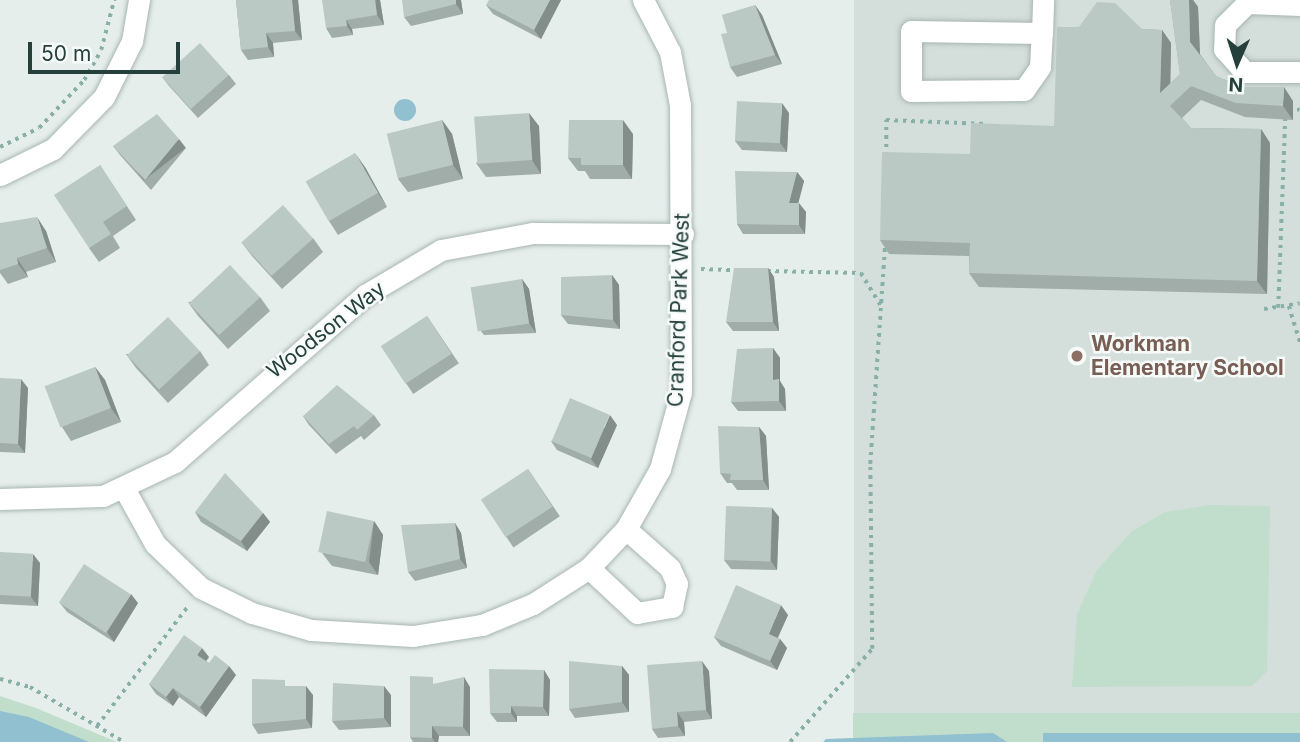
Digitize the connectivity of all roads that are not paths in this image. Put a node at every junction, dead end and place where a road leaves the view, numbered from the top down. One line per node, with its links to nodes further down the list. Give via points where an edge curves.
1 (139, 0): 7 (street, via 132,41 104,97 53,149)
2 (643, 0): 8 (street, Cranford Park West, via 670,52 680,105)
3 (1043, 0): 5 (street)
4 (1300, 5): 6 (street, via 1247,4 1225,25 1224,48 1245,72)
5 (1042, 33): 5 (street, via 911,31 911,90 1024,90 1040,67)
6 (1300, 72)
7 (0, 175)
8 (683, 234): 9 (street, Woodson Way, via 508,234 425,257 365,295 175,462); 11 (street, Cranford Park West, via 675,428)
9 (125, 490): 10 (street, Woodson Way, via 103,496); 12 (street, Cranford Park West, via 155,544 201,588 252,613 311,630 401,636 461,630 533,604)
10 (0, 499)
11 (626, 529): 12 (street, Cranford Park West); 12 (street, via 670,568 677,584 672,607 655,615 637,613)
12 (589, 568)

